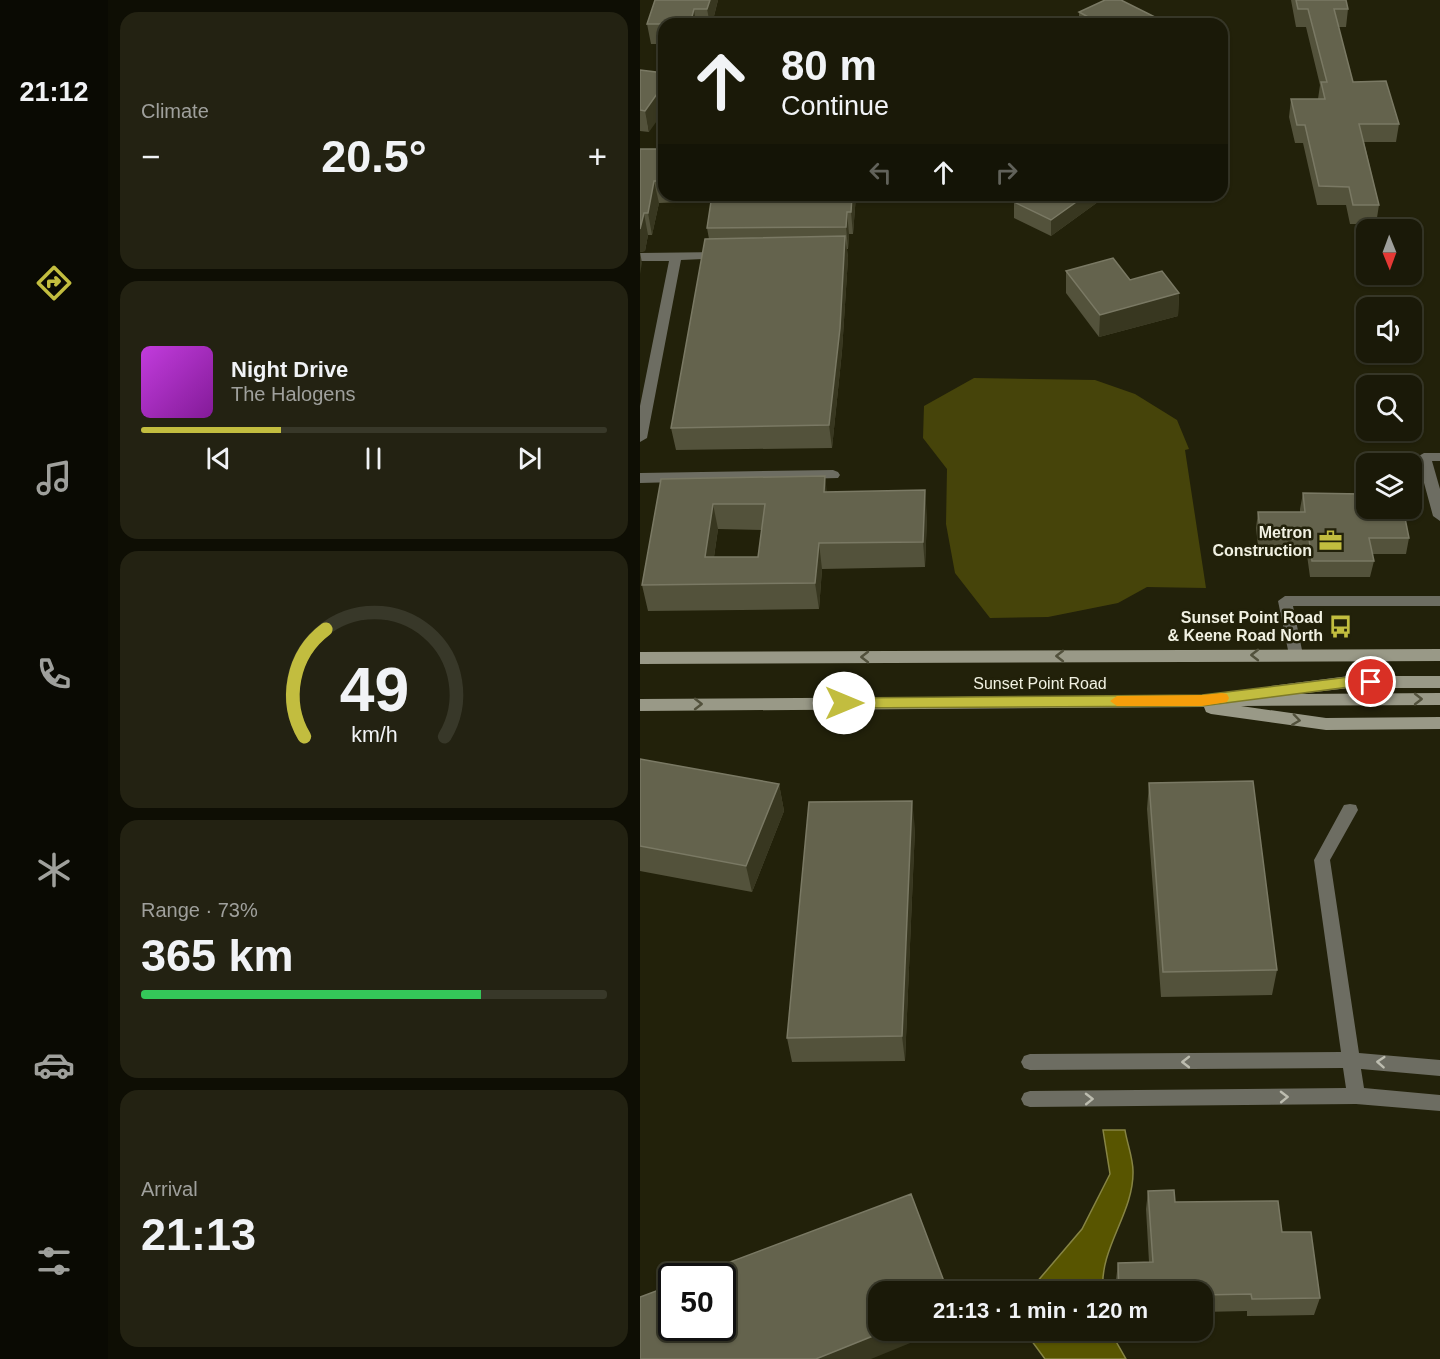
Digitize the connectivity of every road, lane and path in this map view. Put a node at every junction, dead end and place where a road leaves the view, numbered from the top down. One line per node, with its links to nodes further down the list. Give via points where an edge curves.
1 (734, 256): 3 (street)
2 (640, 257): 3 (street)
3 (676, 257): 4 (street)
4 (640, 438)
5 (1440, 457): 8 (street, via 1424,457)
6 (833, 475): 7 (street)
7 (640, 478)
8 (1440, 516)
9 (1440, 601): 10 (street, via 1285,601)
10 (1296, 655): 11 (main road, Sunset Point Road); 12 (main road, Sunset Point Road, one-way to 12)
11 (1440, 655)
12 (640, 658)
13 (1440, 682): 15 (main road, via 1349,682)
14 (1440, 699): 15 (main road, Sunset Point Road, one-way to 14)
15 (1202, 700): 16 (main road, Sunset Point Road)
16 (1155, 701): 17 (main road, Sunset Point Road, one-way to 16); 18 (main road, one-way to 18, via 1326,724)
17 (640, 705)
18 (1440, 723)
19 (1350, 810): 20 (street, via 1322,860)
20 (1351, 1060): 21 (street, one-way to 21); 22 (street, one-way to 20); 23 (street)
21 (1030, 1062)
22 (1440, 1068)
23 (1356, 1096): 24 (street, one-way to 23); 25 (street)
24 (1030, 1099)
25 (1440, 1103)

